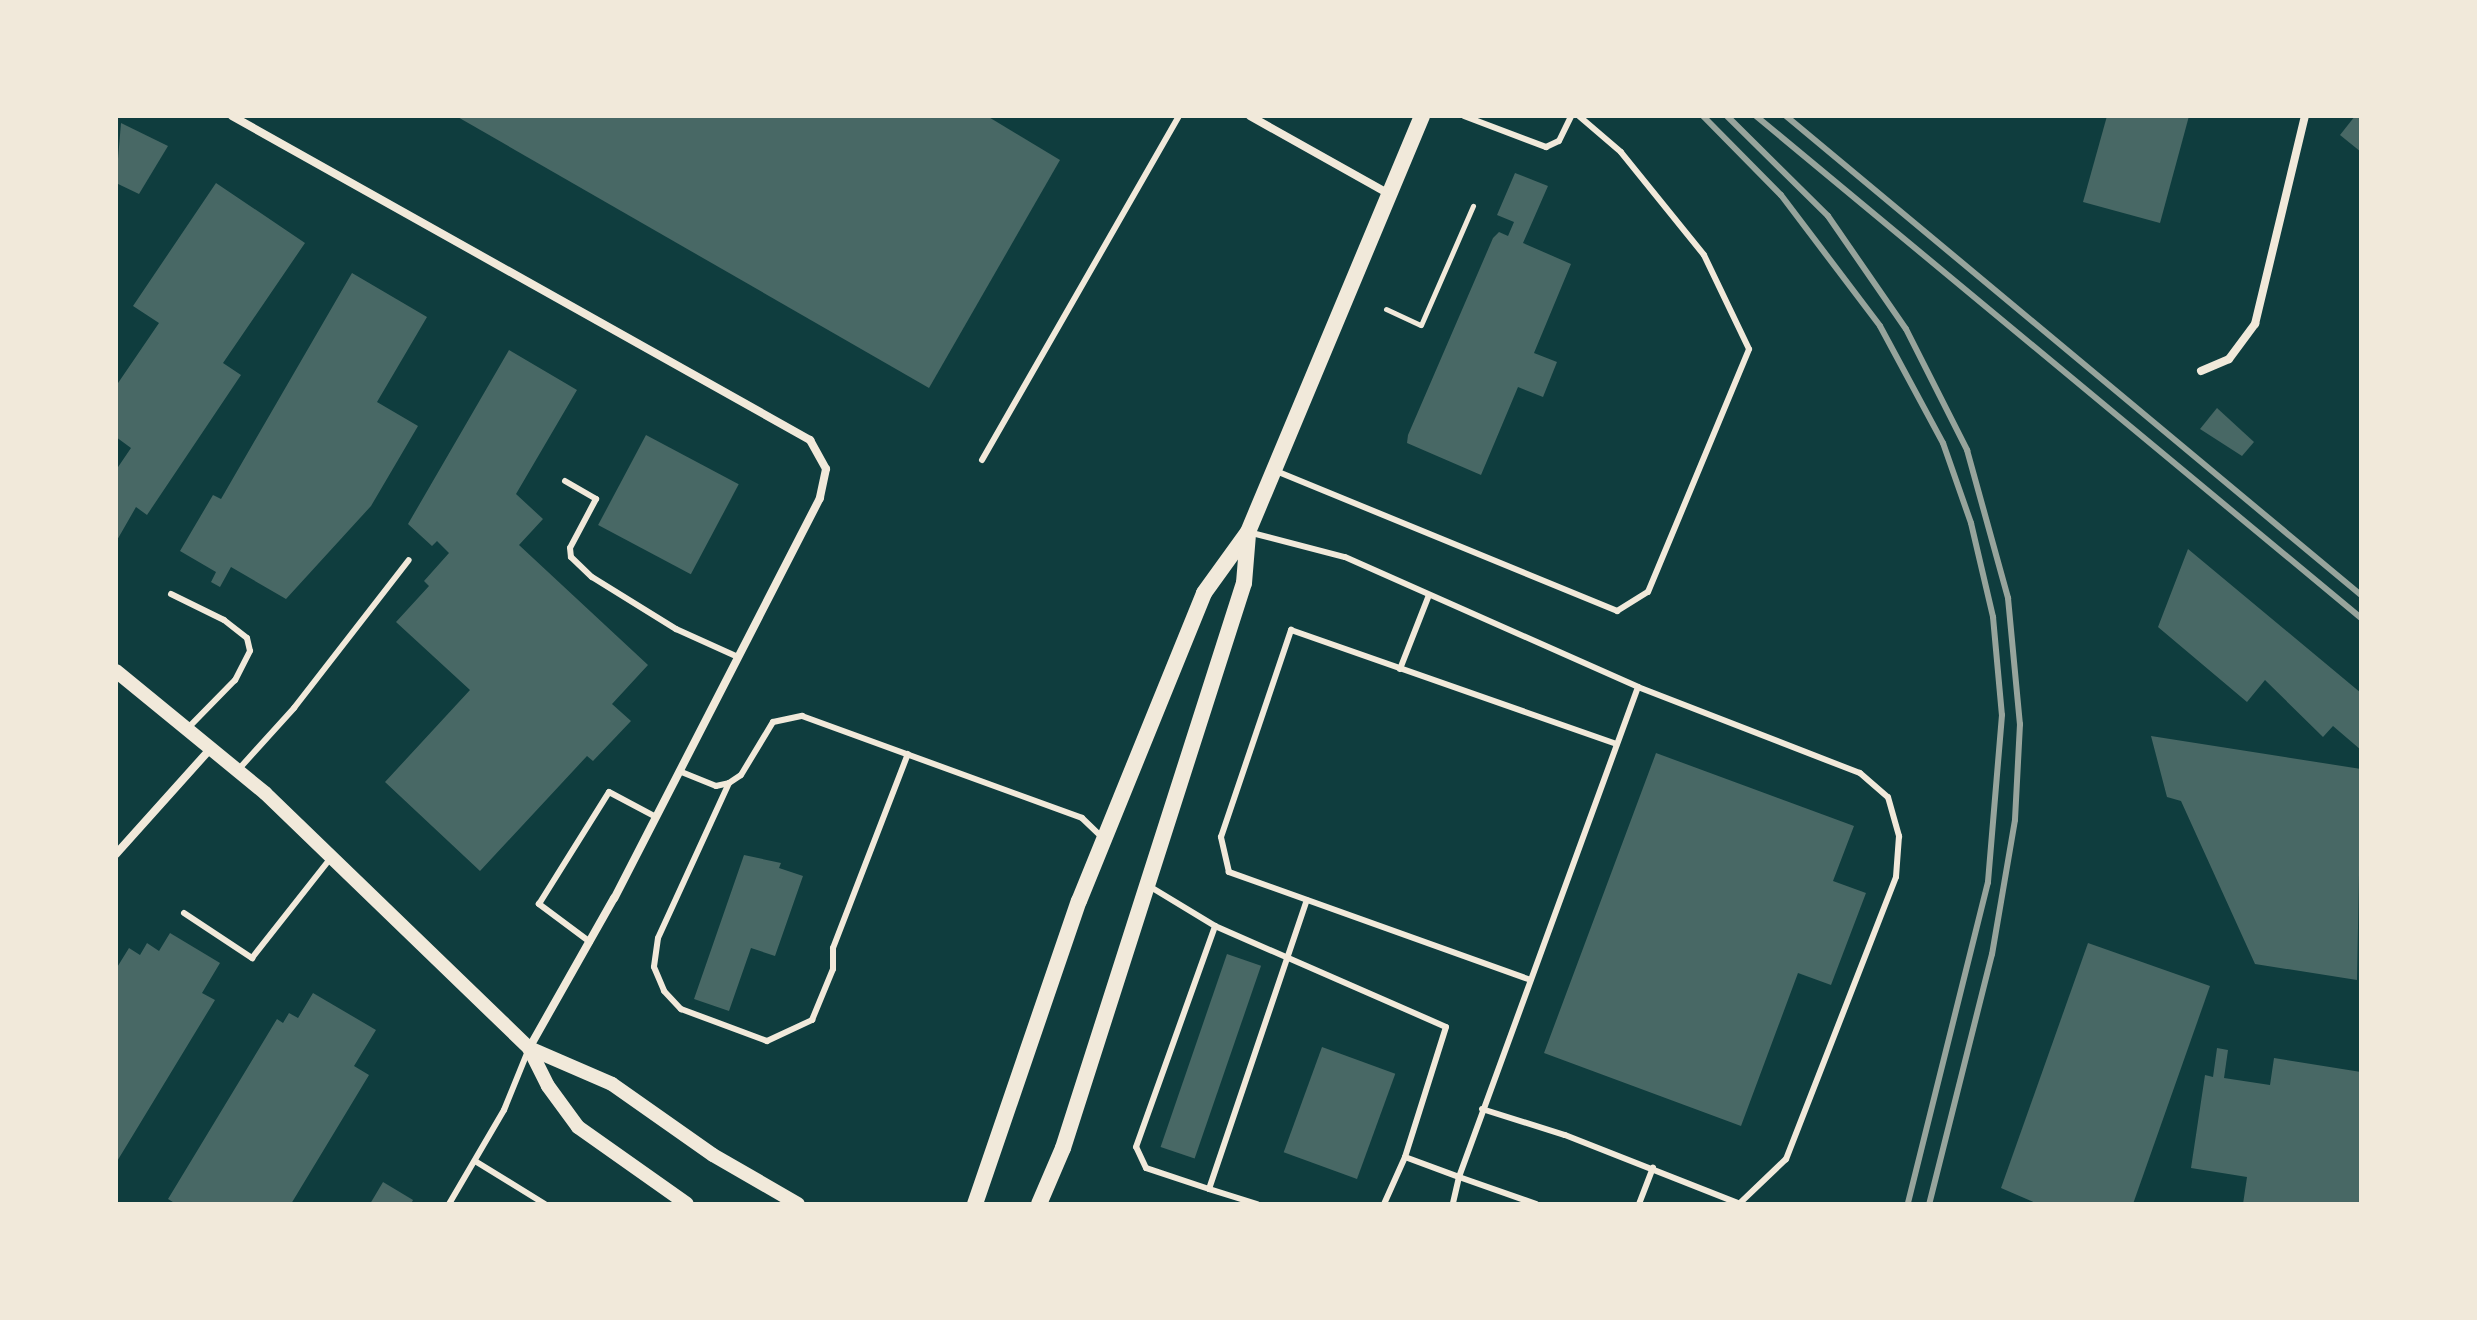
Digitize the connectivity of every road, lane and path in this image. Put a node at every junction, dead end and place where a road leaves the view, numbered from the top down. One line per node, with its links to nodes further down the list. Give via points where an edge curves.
1 (232, 116): 20 (street, via 810,440 821,453 826,483)
2 (1179, 116): 13 (lane)
3 (1250, 116): 9 (street)
4 (1422, 116): 9 (main road)
5 (1464, 116): 6 (lane, via 1546,147 1559,141)
6 (1571, 116)
7 (1579, 116): 14 (lane, via 1621,152 1704,255 1749,349 1648,592 1617,611)
8 (2305, 116): 12 (street, via 2255,324 2229,359)
9 (1389, 194): 14 (main road)
10 (1473, 206): 11 (path, via 1421,325)
11 (1386, 309)
12 (2201, 371)
13 (982, 460)
14 (1274, 470): 16 (main road)
15 (565, 481): 20 (lane, via 596,499 570,548 571,557 592,577 676,629)
16 (1248, 532): 19 (lane, via 1345,557); 32 (main road, via 1204,593); 35 (main road, via 1244,583)
17 (409, 560): 28 (lane, via 294,708)
18 (171, 594): 24 (lane, via 224,620 247,638 250,651 235,680)
19 (1429, 595): 21 (lane); 23 (lane)
20 (738, 657): 29 (street)
21 (1400, 669): 25 (lane); 36 (lane, via 1291,630 1221,837 1229,872)
22 (116, 671): 24 (street)
23 (1638, 687): 25 (lane); 49 (lane, via 1860,773 1888,797 1899,836 1896,877 1786,1159)
24 (188, 728): 26 (street)
25 (1617, 744): 41 (lane)
26 (211, 747): 28 (street); 33 (street)
27 (908, 754): 30 (lane, via 787,715 764,731 741,775); 30 (lane, via 833,948 833,969 812,1020 767,1041 681,1009 664,991 654,967 658,938); 32 (lane, via 1082,818)
28 (238, 770): 34 (street)
29 (679, 771): 30 (lane, via 704,783); 31 (street)
30 (729, 783)
31 (656, 817): 39 (street); 39 (lane, via 609,792 539,904)
32 (1105, 840): 54 (main road)
33 (116, 854)
34 (333, 856): 37 (lane, via 252,958); 42 (street)
35 (1149, 886): 38 (lane); 55 (main road)
36 (1307, 900): 40 (lane); 41 (lane)
37 (184, 913)
38 (1215, 926): 40 (lane); 48 (lane, via 1136,1147 1146,1168)
39 (590, 942): 42 (street)
40 (1284, 958): 44 (lane, via 1446,1027); 48 (lane)
41 (1528, 979): 43 (lane)
42 (529, 1048): 45 (lane, via 504,1110); 52 (street, via 578,1127); 53 (street, via 612,1084 713,1155)
43 (1482, 1109): 46 (lane); 47 (lane)
44 (1405, 1157): 47 (lane); 57 (lane)
45 (475, 1161): 50 (lane); 51 (lane)
46 (1653, 1168): 49 (lane); 60 (lane)
47 (1459, 1177): 58 (lane); 59 (lane)
48 (1209, 1189): 56 (lane)
49 (1741, 1203)
50 (449, 1204)
51 (545, 1204)
52 (687, 1204)
53 (798, 1204)
54 (975, 1204)
55 (1039, 1204)
56 (1257, 1204)
57 (1384, 1204)
58 (1453, 1204)
59 (1536, 1204)
60 (1639, 1204)

